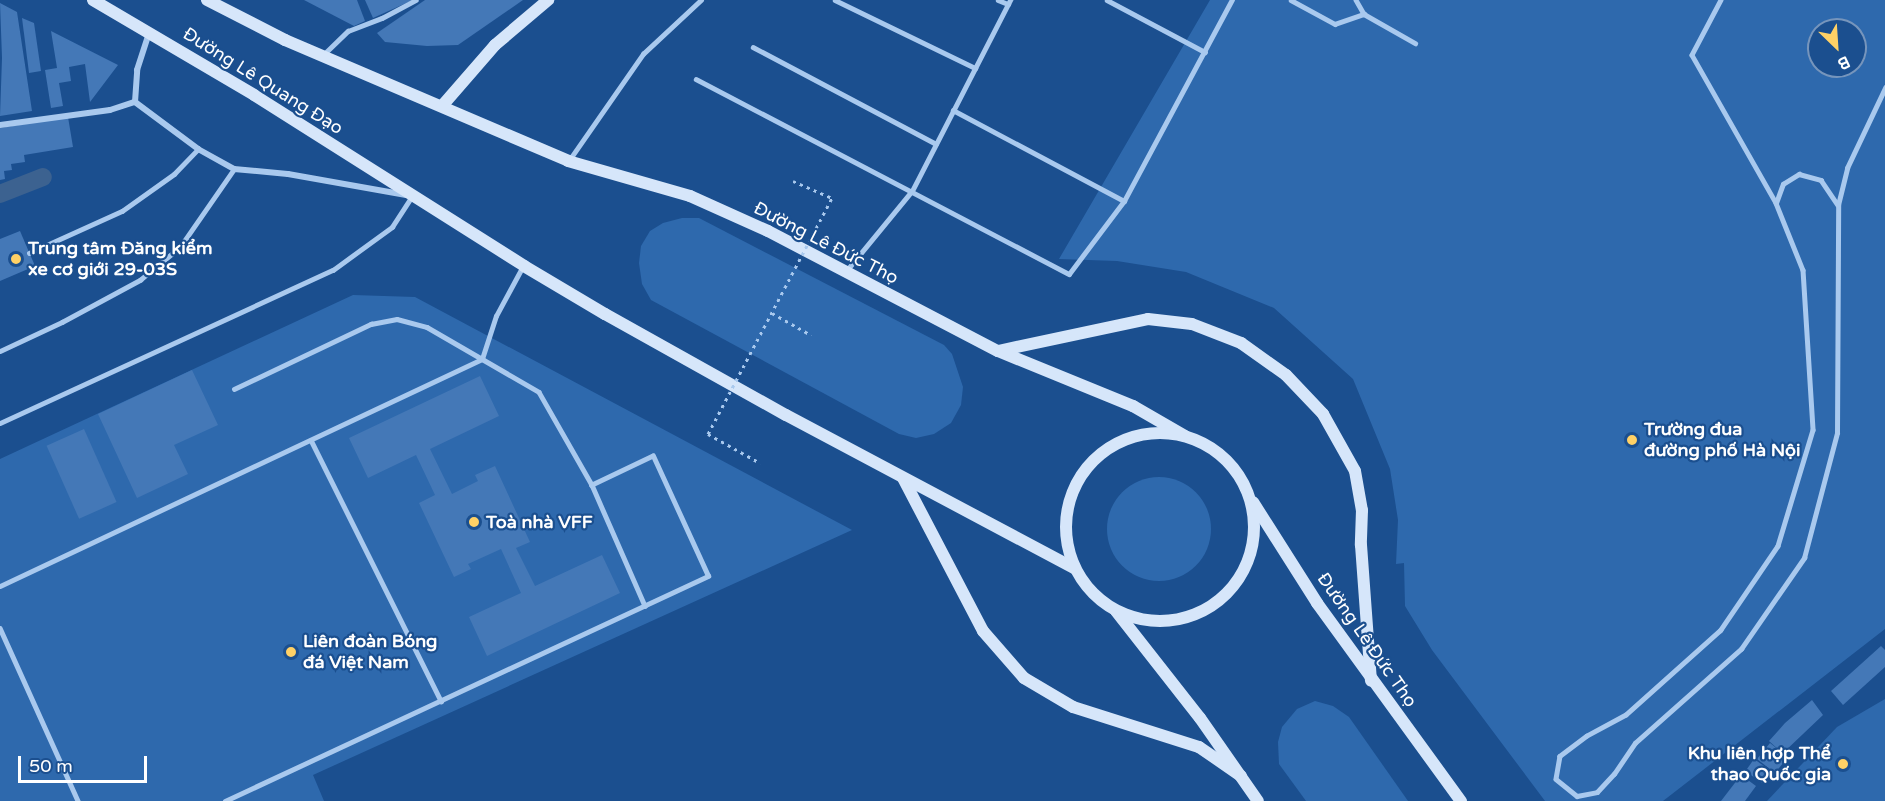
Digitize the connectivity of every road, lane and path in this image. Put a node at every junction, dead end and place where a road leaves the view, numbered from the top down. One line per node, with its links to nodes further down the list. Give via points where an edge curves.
1 (93, 0): 15 (main road, Đường Lê Quang Đạo)
2 (207, 0): 19 (main road)
3 (416, 0): 19 (lane, via 348,31)
4 (548, 0): 24 (main road, via 495,45)
5 (701, 0): 29 (lane, via 643,54)
6 (835, 0): 20 (lane)
7 (998, 0): 13 (lane)
8 (1107, 0): 18 (lane)
9 (1232, 0): 18 (lane)
10 (1291, 0): 14 (lane, via 1335,24)
11 (1356, 0): 14 (lane)
12 (1721, 0): 35 (lane, via 1692,55)
13 (1009, 2): 20 (lane)
14 (1364, 14): 16 (lane)
15 (149, 33): 23 (street, via 137,70); 33 (main road, Đường Lê Quang Đạo)
16 (1415, 43)
17 (753, 47): 27 (lane)
18 (1205, 52): 34 (lane)
19 (323, 55): 24 (main road)
20 (975, 68): 25 (lane)
21 (696, 79): 32 (lane)
22 (1885, 88): 36 (lane, via 1847,168)
23 (135, 102): 26 (street, via 110,110); 28 (street)
24 (442, 106): 29 (main road, Đường Lê Đức Thọ)
25 (953, 110): 27 (lane); 34 (lane)
26 (0, 125)
27 (936, 144): 32 (lane)
28 (198, 149): 30 (street); 37 (lane, via 174,174 122,211)
29 (568, 161): 39 (main road, Đường Lê Đức Thọ, via 690,196)
30 (234, 169): 33 (street, via 288,174); 42 (lane, via 180,247 140,280)
31 (793, 181): 40 (path, bridge, via 832,198)
32 (912, 191): 34 (lane, via 1069,274); 39 (lane)
33 (412, 196): 38 (main road); 46 (lane, via 392,227 333,270)
34 (1124, 201)
35 (1776, 203): 36 (lane, via 1784,184 1799,174 1821,180); 36 (lane, via 1803,270 1813,429 1778,546 1721,630 1626,715 1560,756 1556,779 1577,796 1597,792 1635,743 1741,649 1804,558 1837,433)
36 (1838, 205)
37 (29, 253)
38 (524, 266): 44 (lane, via 496,316); 50 (main road, via 786,416)
39 (845, 272): 43 (main road, Đường Lê Đức Thọ)
40 (772, 313): 41 (path); 49 (path, bridge, via 708,434)
41 (811, 335)
42 (0, 351)
43 (998, 351): 47 (main road, Đường Lê Đức Thọ, via 1133,406); 58 (main road, via 1148,319 1192,324 1242,343 1286,375 1323,414 1354,471 1362,510)
44 (482, 359): 45 (lane, via 427,327 397,320 371,324); 48 (lane); 51 (lane, via 539,392)
45 (234, 389)
46 (0, 423)
47 (1185, 436): 52 (main road, via 1213,449 1235,470); 53 (main road, via 1154,433 1124,440 1098,456 1078,480 1067,508 1066,539)
48 (311, 440): 54 (lane); 59 (lane)
49 (760, 463)
50 (903, 478): 53 (main road); 60 (main road, via 983,631 1024,678 1073,707 1199,747)
51 (592, 485): 55 (lane); 55 (lane, via 652,456 708,576)
52 (1250, 496): 56 (main road, via 1255,528 1249,560 1233,587 1209,608 1179,620 1147,621); 58 (main road, Đường Lê Đức Thọ)
53 (1074, 568): 56 (main road, via 1092,593)
54 (0, 586)
55 (645, 606): 59 (lane)
56 (1116, 611): 60 (main road)
57 (0, 628): 61 (lane)
58 (1371, 681): 64 (main road, Đường Lê Đức Thọ)
59 (441, 701): 62 (lane)
60 (1241, 776): 63 (main road)
61 (78, 801)
62 (225, 801)
63 (1258, 801)
64 (1461, 801)

